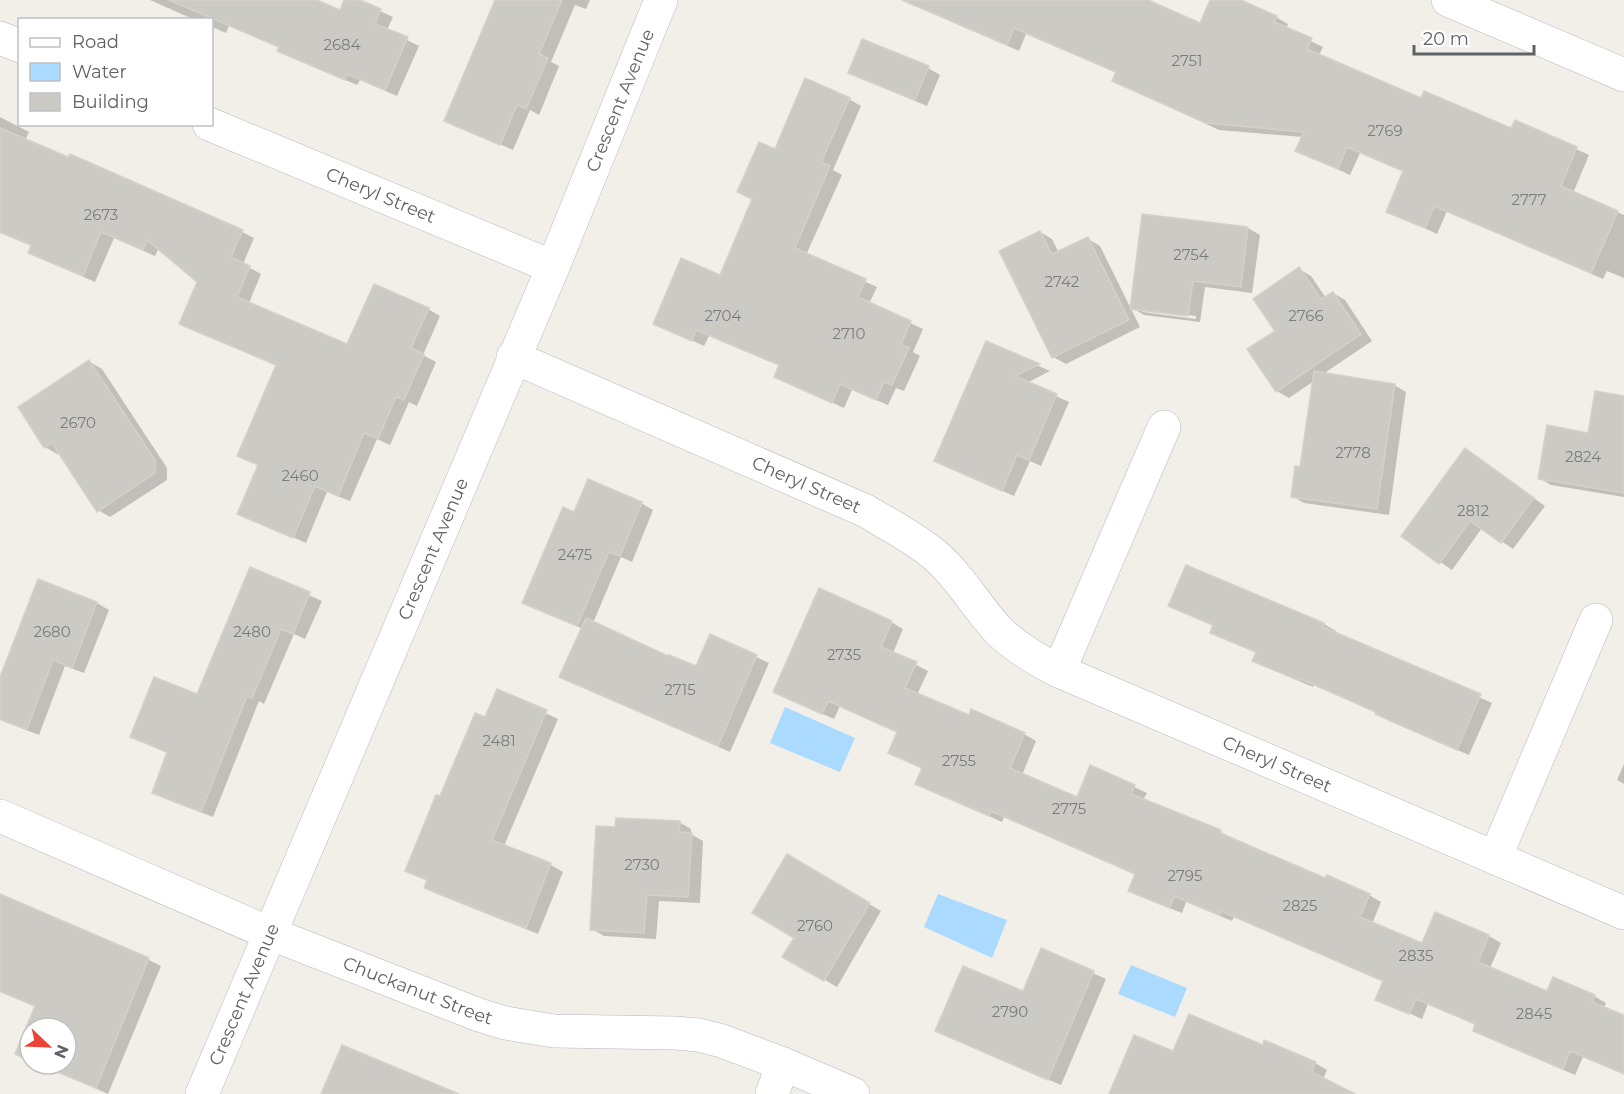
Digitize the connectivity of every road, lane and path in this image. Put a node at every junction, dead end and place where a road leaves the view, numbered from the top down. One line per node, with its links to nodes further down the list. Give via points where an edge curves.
1 (661, 0): 7 (street, Crescent Avenue)
2 (1448, 0): 5 (street)
3 (0, 38): 4 (street)
4 (18, 45)
5 (1624, 75)
6 (213, 126): 7 (street, Cheryl Street)
7 (553, 267): 8 (street, Crescent Avenue)
8 (513, 357): 11 (street, Cheryl Street, via 866,511 935,555 1012,643); 15 (street, Crescent Avenue)
9 (1164, 427): 11 (street)
10 (1596, 620): 13 (street)
11 (1059, 671): 13 (street, Cheryl Street)
12 (0, 816): 15 (street, Chuckanut Street)
13 (1495, 858): 14 (street, Cheryl Street)
14 (1624, 913)
15 (269, 933): 16 (street, Chuckanut Street, via 505,1023 554,1031 699,1035 722,1041); 17 (street, Crescent Avenue)
16 (778, 1079): 18 (street, Chuckanut Street)
17 (202, 1094)
18 (853, 1094)

